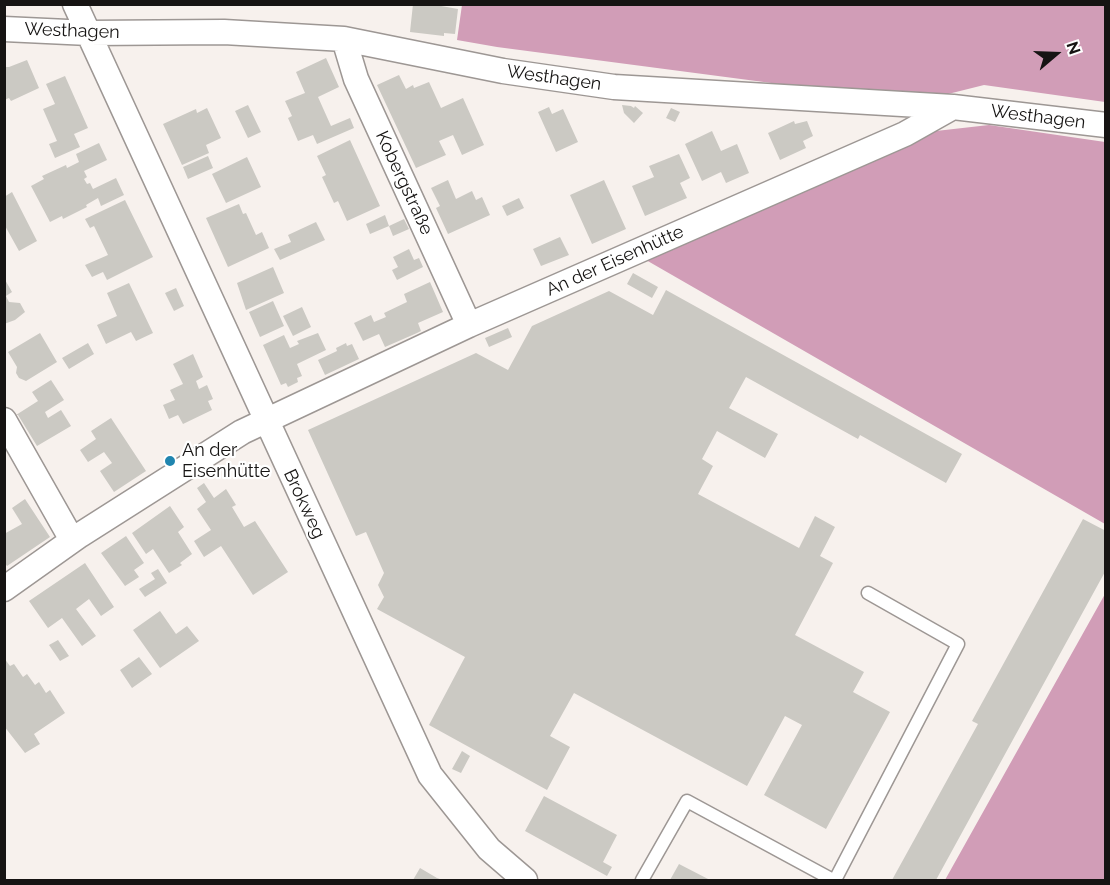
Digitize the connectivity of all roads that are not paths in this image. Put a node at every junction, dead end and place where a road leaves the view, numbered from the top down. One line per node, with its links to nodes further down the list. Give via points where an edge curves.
1 (75, 4): 3 (street, Brokweg)
2 (4, 29): 3 (street, Westhagen)
3 (89, 33): 4 (street, Westhagen, via 224,32); 9 (street, Brokweg)
4 (345, 39): 5 (street, Westhagen, via 504,71 614,87); 7 (street, Kobergstraße, via 356,79)
5 (953, 107): 6 (street, Westhagen); 7 (street, An der Eisenhütte, via 905,134)
6 (1106, 125)
7 (469, 325): 9 (street, An der Eisenhütte)
8 (4, 420): 10 (street)
9 (266, 420): 10 (street, An der Eisenhütte); 13 (street, Brokweg, via 430,775 489,849)
10 (72, 540): 11 (street, An der Eisenhütte)
11 (4, 589)
12 (868, 593): 15 (lane, via 958,644)
13 (525, 880)
14 (642, 880): 15 (lane, via 687,801)
15 (834, 880)

